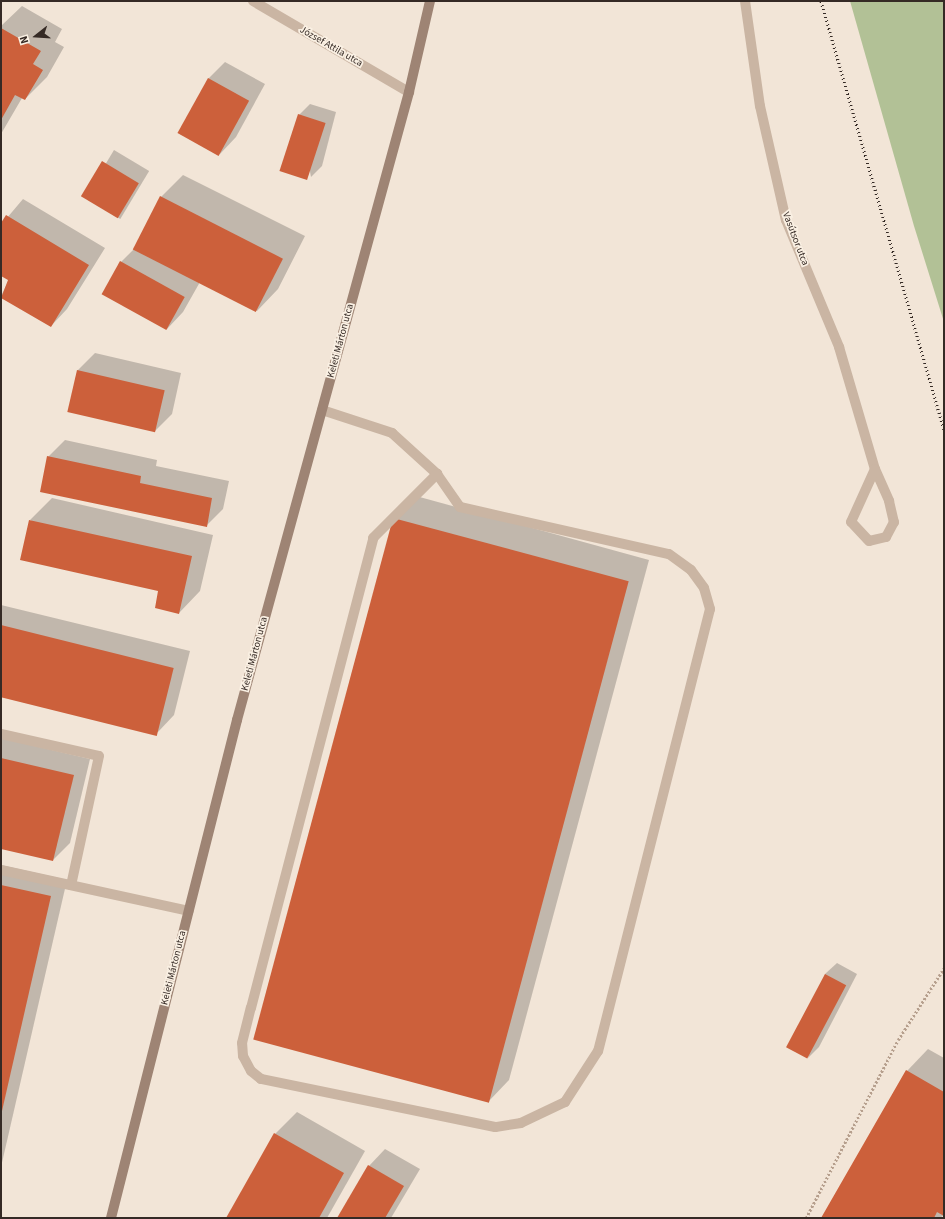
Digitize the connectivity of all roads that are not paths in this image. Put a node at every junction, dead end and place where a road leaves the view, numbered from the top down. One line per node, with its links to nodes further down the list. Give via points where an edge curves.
1 (254, 1): 4 (street, József Attila utca)
2 (430, 1): 4 (main road, Keleti Márton utca)
3 (745, 1): 6 (street, Vasútsor utca, via 760,106 786,220 839,347)
4 (409, 92): 5 (main road, Keleti Márton utca)
5 (322, 410): 7 (street, via 392,433); 11 (main road, Keleti Márton utca)
6 (875, 469): 6 (street, Vasútsor utca, via 851,522 869,541 886,536 894,522 889,501)
7 (437, 474): 7 (street, via 460,506 669,554 691,570 704,588 710,609 598,1051 565,1102 521,1123 495,1127 261,1079 251,1071 243,1056 242,1043 372,538)
8 (1, 734): 10 (street, via 99,756)
9 (1, 870): 10 (street)
10 (71, 885): 11 (street)
11 (188, 911): 12 (main road, Keleti Márton utca)
12 (111, 1218)

